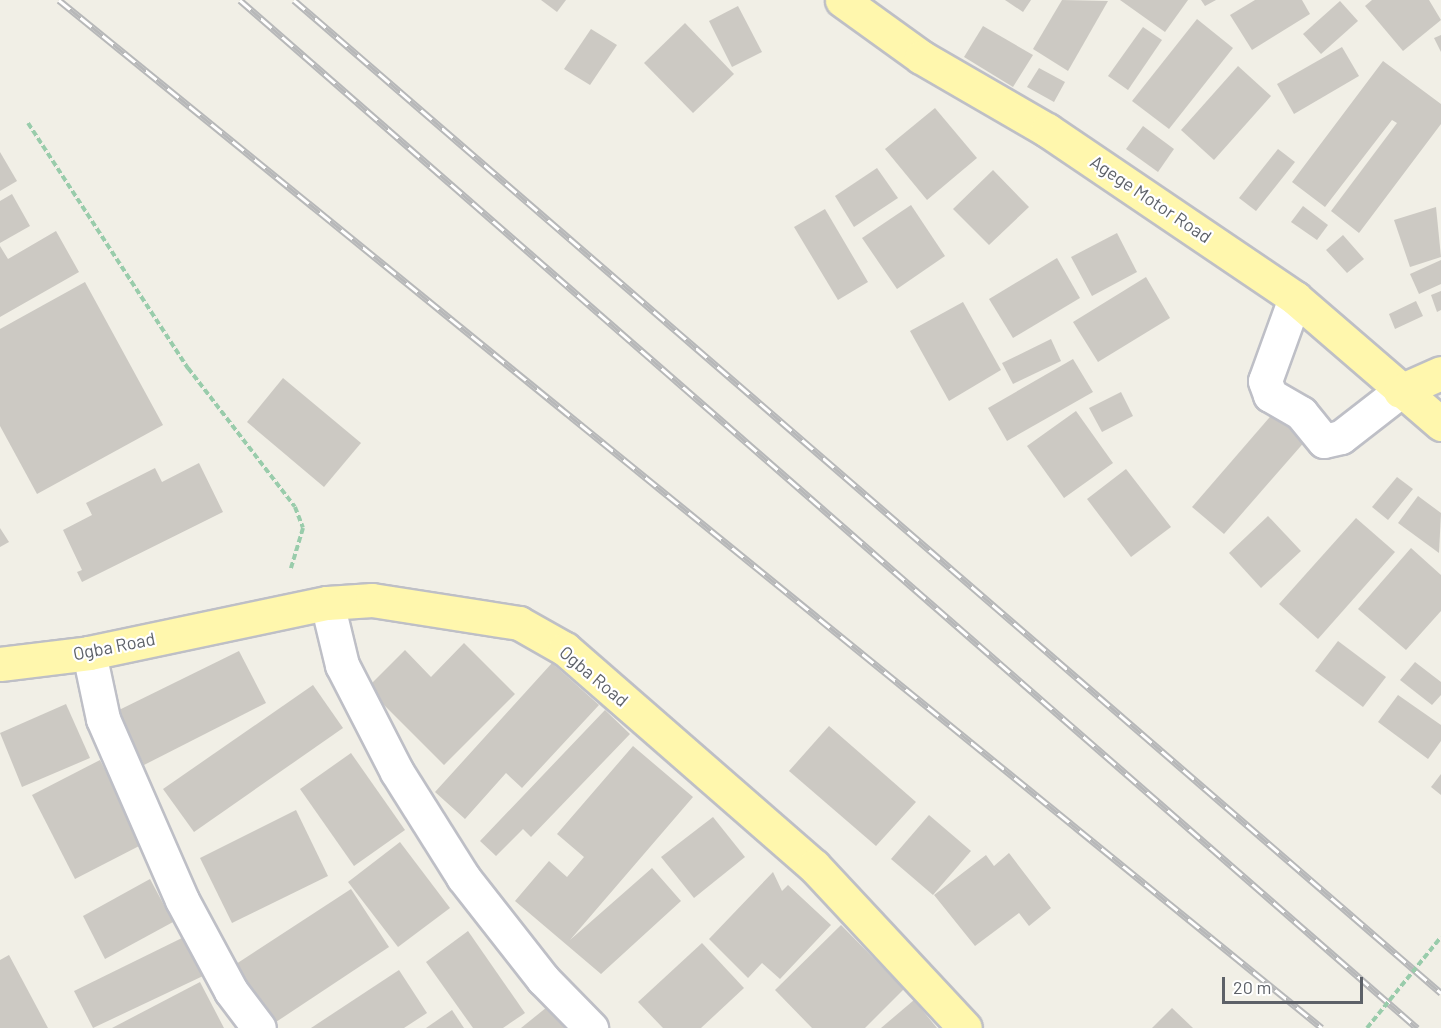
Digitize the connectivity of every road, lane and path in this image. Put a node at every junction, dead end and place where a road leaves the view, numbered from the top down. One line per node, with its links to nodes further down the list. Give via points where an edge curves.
1 (842, 0): 3 (main road, Agege Motor Road, via 921,57 1047,130)
2 (28, 123): 8 (path, via 188,368 295,507 303,528 301,551)
3 (1295, 297): 5 (main road, Agege Motor Road); 5 (street, via 1265,381 1270,395 1301,413 1324,441 1341,437)
4 (1441, 373): 5 (main road)
5 (1400, 391): 6 (main road, Agege Motor Road)
6 (1441, 424)
7 (327, 603): 8 (main road, Ogba Road); 13 (street, via 342,665 397,772 464,877 543,979); 14 (main road, Ogba Road, via 372,600 519,623 565,649 814,866)
8 (267, 614): 9 (main road, Ogba Road)
9 (88, 653): 10 (main road, Ogba Road); 12 (street, via 103,719 182,900 231,991)
10 (0, 664)
11 (1441, 937): 15 (path, bridge)
12 (259, 1028)
13 (591, 1028)
14 (965, 1028)
15 (1367, 1028)

